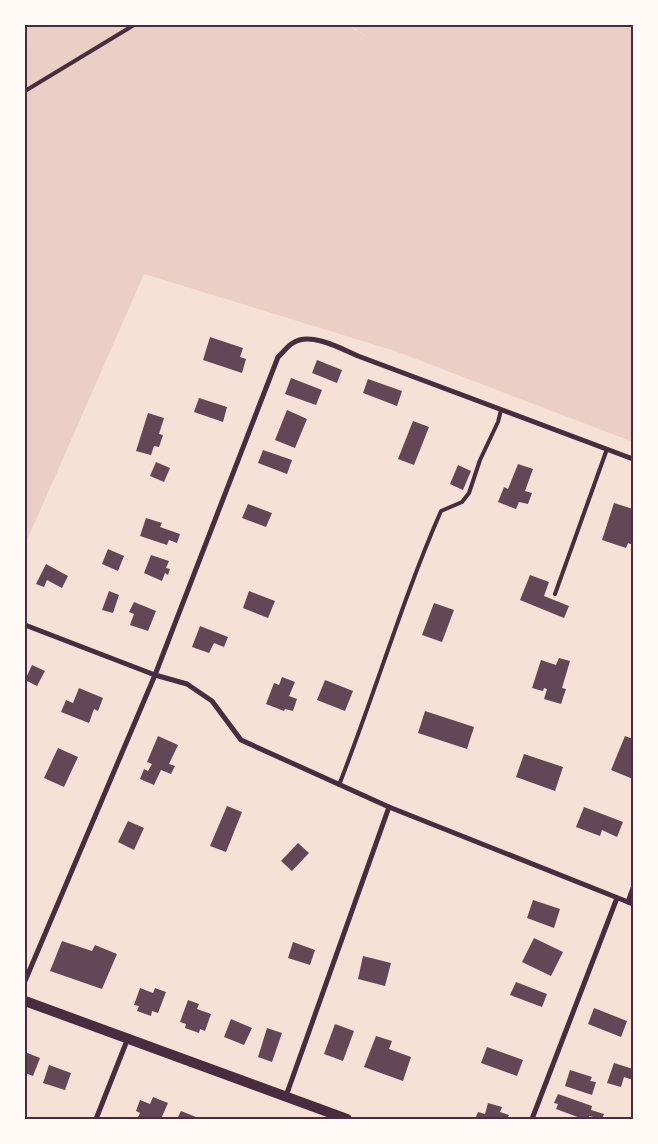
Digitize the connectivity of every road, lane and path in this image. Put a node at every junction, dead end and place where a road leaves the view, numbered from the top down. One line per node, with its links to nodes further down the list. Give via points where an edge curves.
1 (134, 25): 2 (lane)
2 (25, 91)
3 (501, 410): 4 (street); 8 (street, via 325,342 305,339 294,342 278,357); 9 (lane, via 469,493 462,502 441,511)
4 (607, 449): 5 (street); 6 (lane)
5 (633, 459)
6 (555, 594)
7 (25, 625): 8 (street)
8 (155, 675): 9 (street, via 186,684 212,701 241,740); 14 (street)
9 (339, 785): 10 (street)
10 (389, 807): 12 (street); 17 (street)
11 (633, 888): 13 (street)
12 (617, 898): 13 (street); 20 (street)
13 (630, 903)
14 (25, 982)
15 (25, 1001): 16 (main road)
16 (128, 1037): 17 (main road); 18 (street)
17 (286, 1096): 19 (main road)
18 (96, 1119)
19 (347, 1119)
20 (532, 1119)

